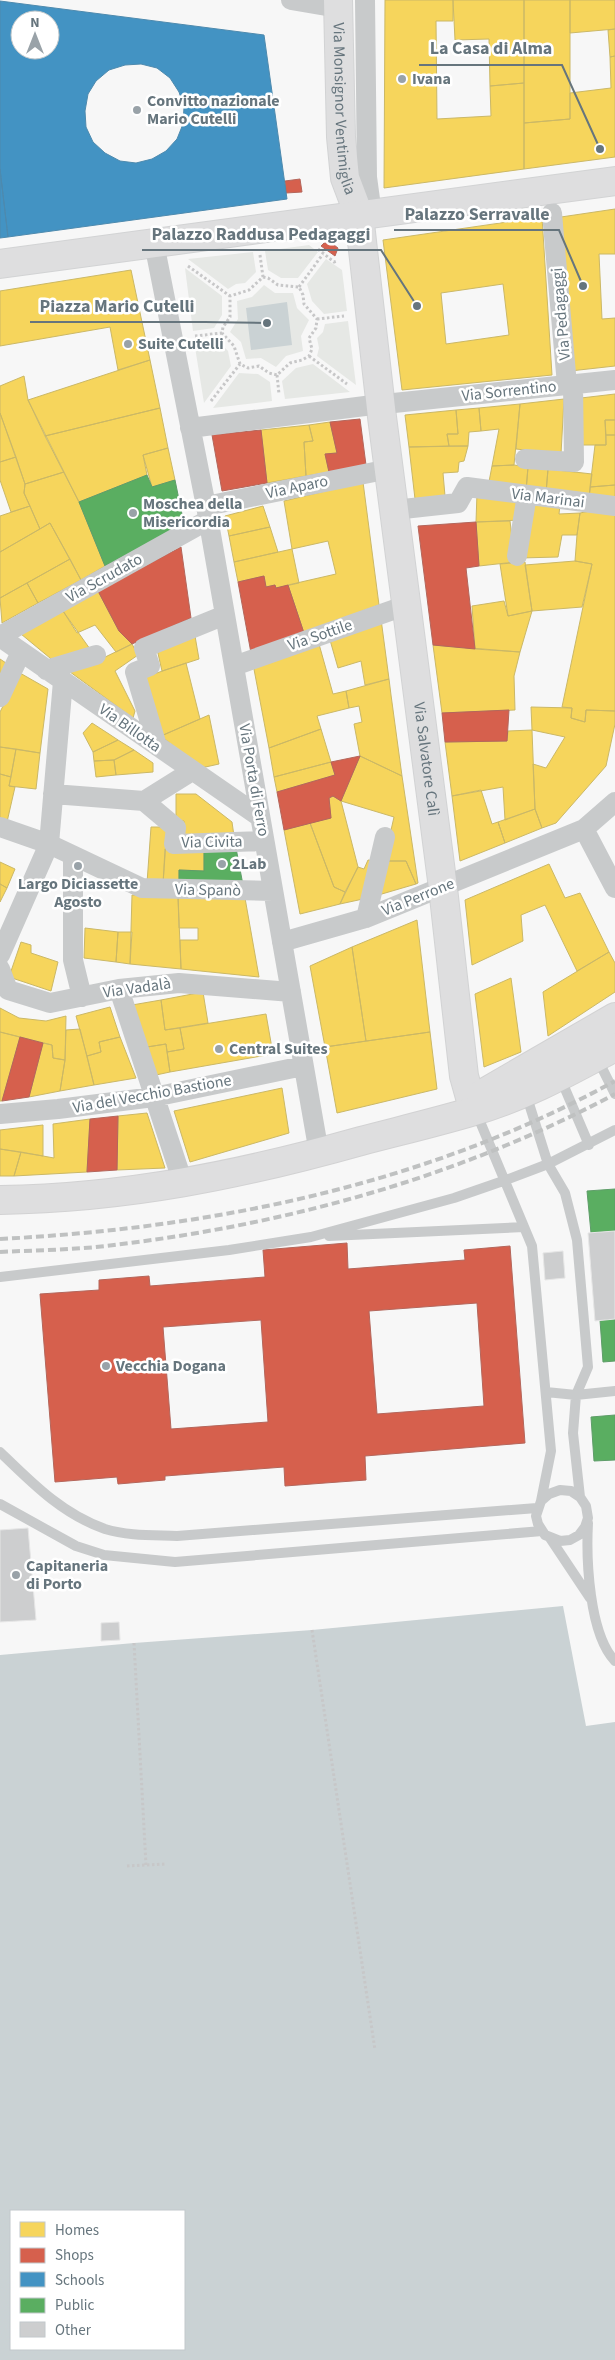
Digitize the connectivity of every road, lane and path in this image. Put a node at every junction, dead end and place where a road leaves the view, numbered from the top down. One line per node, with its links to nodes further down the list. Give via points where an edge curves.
1 (291, 0): 3 (street)
2 (365, 0): 6 (street, Via Monsignor Ventimiglia)
3 (338, 4): 6 (main road, Via Monsignor Ventimiglia, via 344,178)
4 (615, 181): 6 (main road)
5 (552, 213): 21 (street, Via Pedagaggi)
6 (366, 215): 9 (main road); 22 (main road, Via Salvatore Calì)
7 (314, 247): 10 (path)
8 (260, 248): 13 (path)
9 (156, 252): 12 (main road); 15 (path, via 177,259); 23 (street, Via Porta di Ferro)
10 (323, 254): 11 (path, via 334,262); 14 (path)
11 (344, 260)
12 (0, 264)
13 (263, 277): 14 (path, via 278,286); 15 (path, via 249,290)
14 (299, 287): 17 (path, via 307,308)
15 (230, 296): 19 (path, via 230,317 222,333 234,346)
16 (352, 316): 17 (path)
17 (318, 318): 18 (path, via 309,338 312,349)
18 (309, 356): 19 (path, via 290,363 277,375 259,366 248,368); 22 (path)
19 (240, 364): 23 (path)
20 (615, 380): 21 (street, Via Sorrentino)
21 (570, 385): 22 (street, Via Sorrentino); 24 (street, Via Pedagaggi, via 574,462)
22 (382, 408): 23 (street, Via Sorrentino); 25 (main road, Via Salvatore Calì)
23 (191, 433): 29 (street, Via Porta di Ferro)
24 (525, 459)
25 (389, 468): 28 (main road, Via Salvatore Calì); 29 (street, Via Aparo)
26 (527, 495): 27 (street, Via Marinai); 28 (street, Via Marinai, via 467,487 458,503); 30 (street)
27 (615, 506)
28 (394, 510): 31 (main road, Via Salvatore Calì)
29 (207, 513): 32 (street, Via Porta di Ferro); 33 (street, Via Scrudato)
30 (517, 556)
31 (407, 605): 36 (street, Via Sottile); 52 (main road, Via Salvatore Calì)
32 (225, 615): 36 (street, Via Porta di Ferro); 40 (street, via 144,648 150,666 135,672)
33 (0, 637): 34 (street, Via Billotta)
34 (21, 652): 37 (street, Via Billotta); 39 (street)
35 (96, 655): 37 (street)
36 (234, 666): 45 (street, Via Porta di Ferro)
37 (46, 670): 38 (street, Via Billotta)
38 (63, 681): 40 (street, Via Billotta); 42 (street)
39 (0, 698)
40 (156, 746): 41 (street, Via Billotta)
41 (192, 771): 43 (street); 45 (street, Via Billotta)
42 (54, 785): 43 (street); 50 (street)
43 (144, 802): 49 (street, Via Civita, via 176,828 174,844)
44 (615, 802): 47 (street, Via Perrone)
45 (260, 817): 49 (street, Via Porta di Ferro)
46 (0, 827): 50 (street)
47 (584, 829): 52 (street, Via Perrone); 53 (street)
48 (385, 837): 55 (street)
49 (264, 841): 54 (street, Via Porta di Ferro)
50 (49, 844): 51 (street); 57 (street)
51 (73, 856): 54 (street, Via Spanò, via 142,888); 61 (street, via 73,960)
52 (443, 888): 55 (street, Via Perrone); 69 (main road, Via Salvatore Calì, via 464,1076)
53 (615, 888)
54 (273, 891): 56 (street, Via Porta di Ferro)
55 (366, 918): 56 (street, Via Perrone)
56 (282, 942): 60 (street, Via Porta di Ferro)
57 (0, 955)
58 (0, 969): 61 (street, Via Vadalà, via 8,990 50,1004)
59 (119, 988): 60 (street, Via Vadalà, via 179,983); 61 (street, Via Vadalà); 68 (street)
60 (291, 992): 64 (street, Via Porta di Ferro)
61 (82, 997)
62 (615, 1017): 69 (main road)
63 (606, 1052): 65 (main road); 67 (lane)
64 (303, 1066): 68 (street, Via del Vecchio Bastione); 73 (street, Via Porta di Ferro)
65 (559, 1076): 66 (main road); 72 (lane)
66 (526, 1092): 69 (main road); 74 (lane)
67 (615, 1094)
68 (154, 1097): 70 (street, Via del Vecchio Bastione); 76 (street)
69 (473, 1106): 73 (main road, via 431,1122); 75 (lane)
70 (0, 1114)
71 (615, 1130): 72 (lane)
72 (589, 1145): 74 (lane)
73 (318, 1153): 76 (main road)
74 (548, 1164): 75 (lane); 83 (lane, via 564,1193 577,1240 588,1367)
75 (506, 1180): 78 (lane); 79 (lane, via 454,1198)
76 (183, 1184): 77 (main road, via 89,1196)
77 (0, 1200)
78 (524, 1227): 79 (lane); 81 (lane, via 532,1246)
79 (311, 1237): 80 (lane, via 229,1250)
80 (0, 1276)
81 (546, 1392): 83 (lane); 87 (lane, via 551,1451)
82 (615, 1392): 83 (lane)
83 (576, 1395): 85 (lane, via 573,1433)
84 (0, 1452): 87 (lane, via 50,1499 74,1515 105,1529 129,1534 177,1536)
85 (580, 1497): 87 (lane, via 571,1491 560,1490 549,1494); 88 (lane)
86 (0, 1504): 89 (lane, via 76,1546 104,1555 175,1562)
87 (539, 1505): 89 (lane, via 538,1524)
88 (588, 1518): 90 (lane, via 585,1528 570,1540); 91 (lane, via 586,1549)
89 (542, 1530): 90 (lane)
90 (550, 1538): 91 (lane)
91 (592, 1601): 94 (lane, via 601,1638)
92 (312, 1630): 98 (path)
93 (134, 1643): 96 (path)
94 (615, 1661)
95 (166, 1864): 96 (path)
96 (146, 1865): 97 (path)
97 (127, 1866)
98 (375, 2050)

